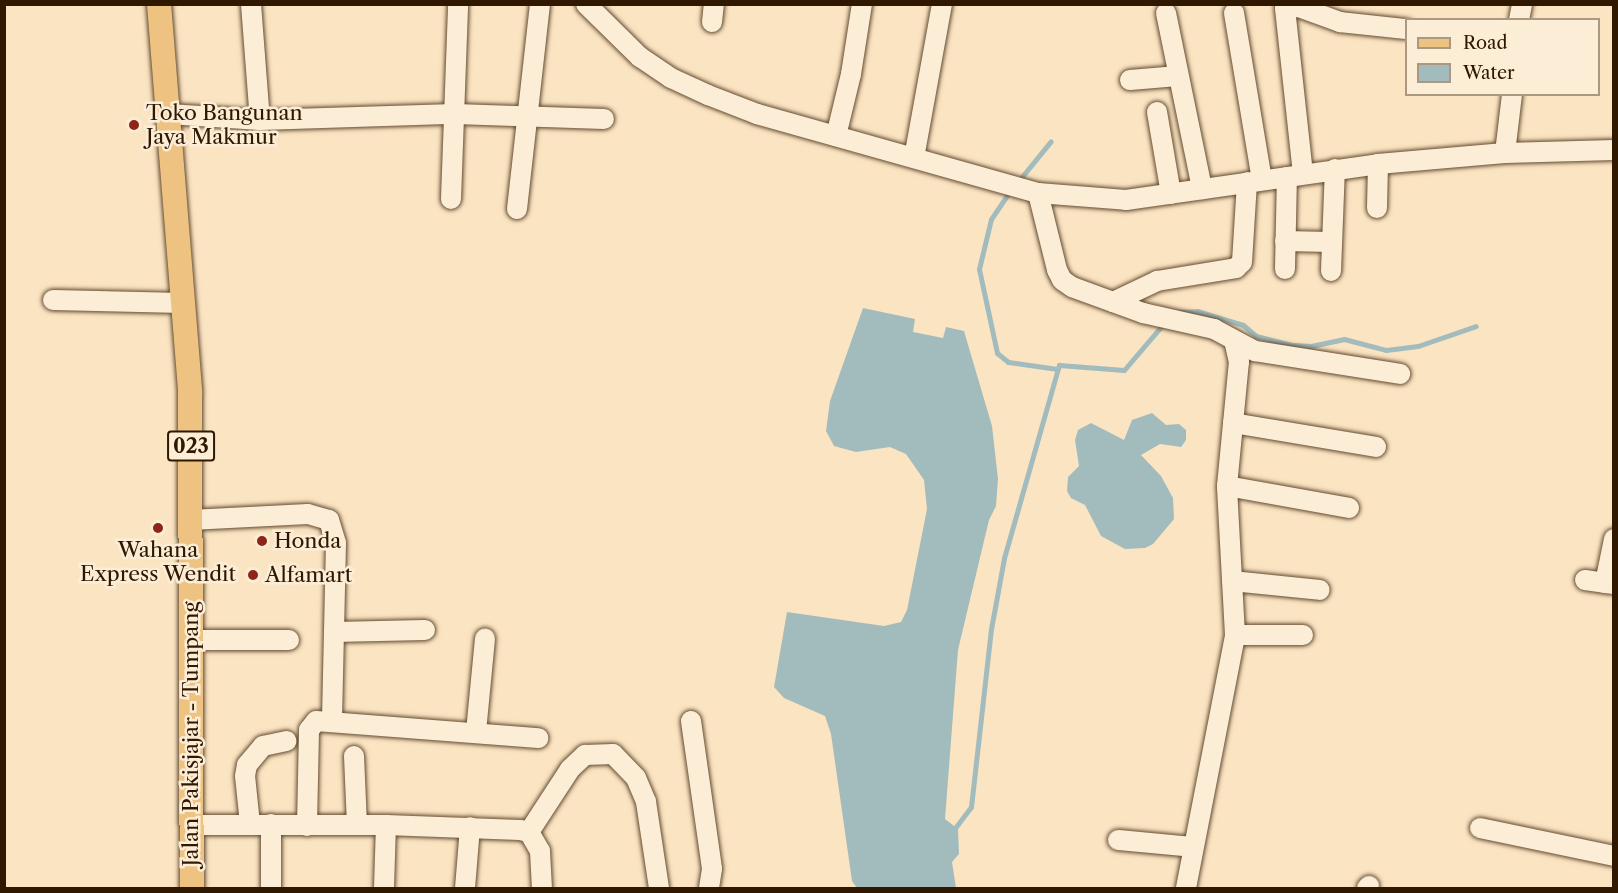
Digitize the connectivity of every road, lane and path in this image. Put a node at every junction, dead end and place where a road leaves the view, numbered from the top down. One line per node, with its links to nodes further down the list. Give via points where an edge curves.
1 (159, 4): 15 (main road, Jalan Pakisjajar - Tumpang / 023)
2 (251, 4): 19 (street)
3 (458, 4): 16 (street)
4 (540, 4): 17 (street)
5 (586, 4): 20 (street, via 640,57 671,78 757,114)
6 (862, 4): 20 (street)
7 (942, 4): 23 (street)
8 (1234, 13): 27 (street)
9 (1166, 14): 11 (street)
10 (1405, 29): 26 (street, via 1340,22 1299,7 1285,9)
11 (1179, 76): 12 (street); 28 (street)
12 (1130, 80)
13 (1512, 96): 22 (street)
14 (1157, 112): 30 (street)
15 (169, 114): 19 (street); 40 (main road, Jalan Pakisjajar - Tumpang / 023)
16 (455, 114): 17 (street); 19 (street); 31 (street)
17 (529, 116): 18 (street); 33 (street)
18 (604, 119)
19 (260, 120)
20 (836, 136): 23 (street)
21 (1614, 150): 22 (street)
22 (1505, 153): 24 (street)
23 (914, 158): 29 (street)
24 (1378, 164): 25 (street); 32 (street)
25 (1335, 170): 26 (street); 35 (street)
26 (1295, 175): 27 (street); 34 (street)
27 (1255, 181): 28 (street); 39 (street, via 1242,261 1236,268 1157,281)
28 (1202, 189): 30 (street)
29 (1038, 193): 30 (street, via 1126,200); 39 (street, via 1062,280)
30 (1171, 194)
31 (451, 199)
32 (1377, 208)
33 (517, 209)
34 (1285, 241): 35 (street); 36 (street)
35 (1330, 242): 37 (street)
36 (1285, 269)
37 (1331, 271)
38 (53, 300): 40 (street)
39 (1113, 302): 41 (street, via 1168,320 1214,329)
40 (183, 303): 47 (main road, Jalan Pakisjajar - Tumpang / 023, via 190,392)
41 (1234, 341): 42 (street, via 1255,351); 43 (street, via 1239,362)
42 (1400, 374)
43 (1233, 423): 44 (street); 45 (street)
44 (1376, 447)
45 (1227, 486): 46 (street); 50 (street)
46 (1349, 508)
47 (190, 520): 54 (street, via 308,514 329,520 336,543); 58 (main road, Jalan Pakisjajar - Tumpang / 023)
48 (1614, 539): 51 (street)
49 (1585, 580): 51 (street)
50 (1233, 581): 52 (street); 55 (street)
51 (1609, 583)
52 (1320, 590)
53 (425, 630): 54 (street)
54 (334, 633): 60 (street)
55 (1235, 635): 56 (street); 76 (street)
56 (1303, 635)
57 (485, 638): 62 (street)
58 (191, 640): 59 (street); 68 (main road, Jalan Pakisjajar - Tumpang / 023)
59 (289, 640)
60 (332, 719): 62 (street); 71 (street, via 316,721 309,730)
61 (691, 721): 84 (street, via 712,869)
62 (476, 732): 63 (street)
63 (538, 738)
64 (286, 741): 66 (street, via 263,746 247,765 244,776)
65 (354, 756): 69 (street)
66 (250, 824): 67 (street); 68 (street)
67 (271, 824): 71 (street); 79 (street)
68 (192, 825): 78 (main road, Jalan Pakisjajar - Tumpang / 023)
69 (357, 825): 70 (street); 71 (street)
70 (386, 825): 72 (street); 80 (street)
71 (307, 826)
72 (470, 827): 74 (street); 81 (street)
73 (1480, 828): 77 (street)
74 (529, 832): 82 (street, via 540,851); 83 (street, via 570,769 585,755 614,754 636,778 646,802)
75 (1118, 840): 76 (street)
76 (1193, 847): 85 (street)
77 (1614, 856)
78 (192, 888)
79 (271, 888)
80 (384, 888)
81 (465, 888)
82 (542, 888)
83 (659, 888)
84 (709, 888)
85 (1186, 888)

